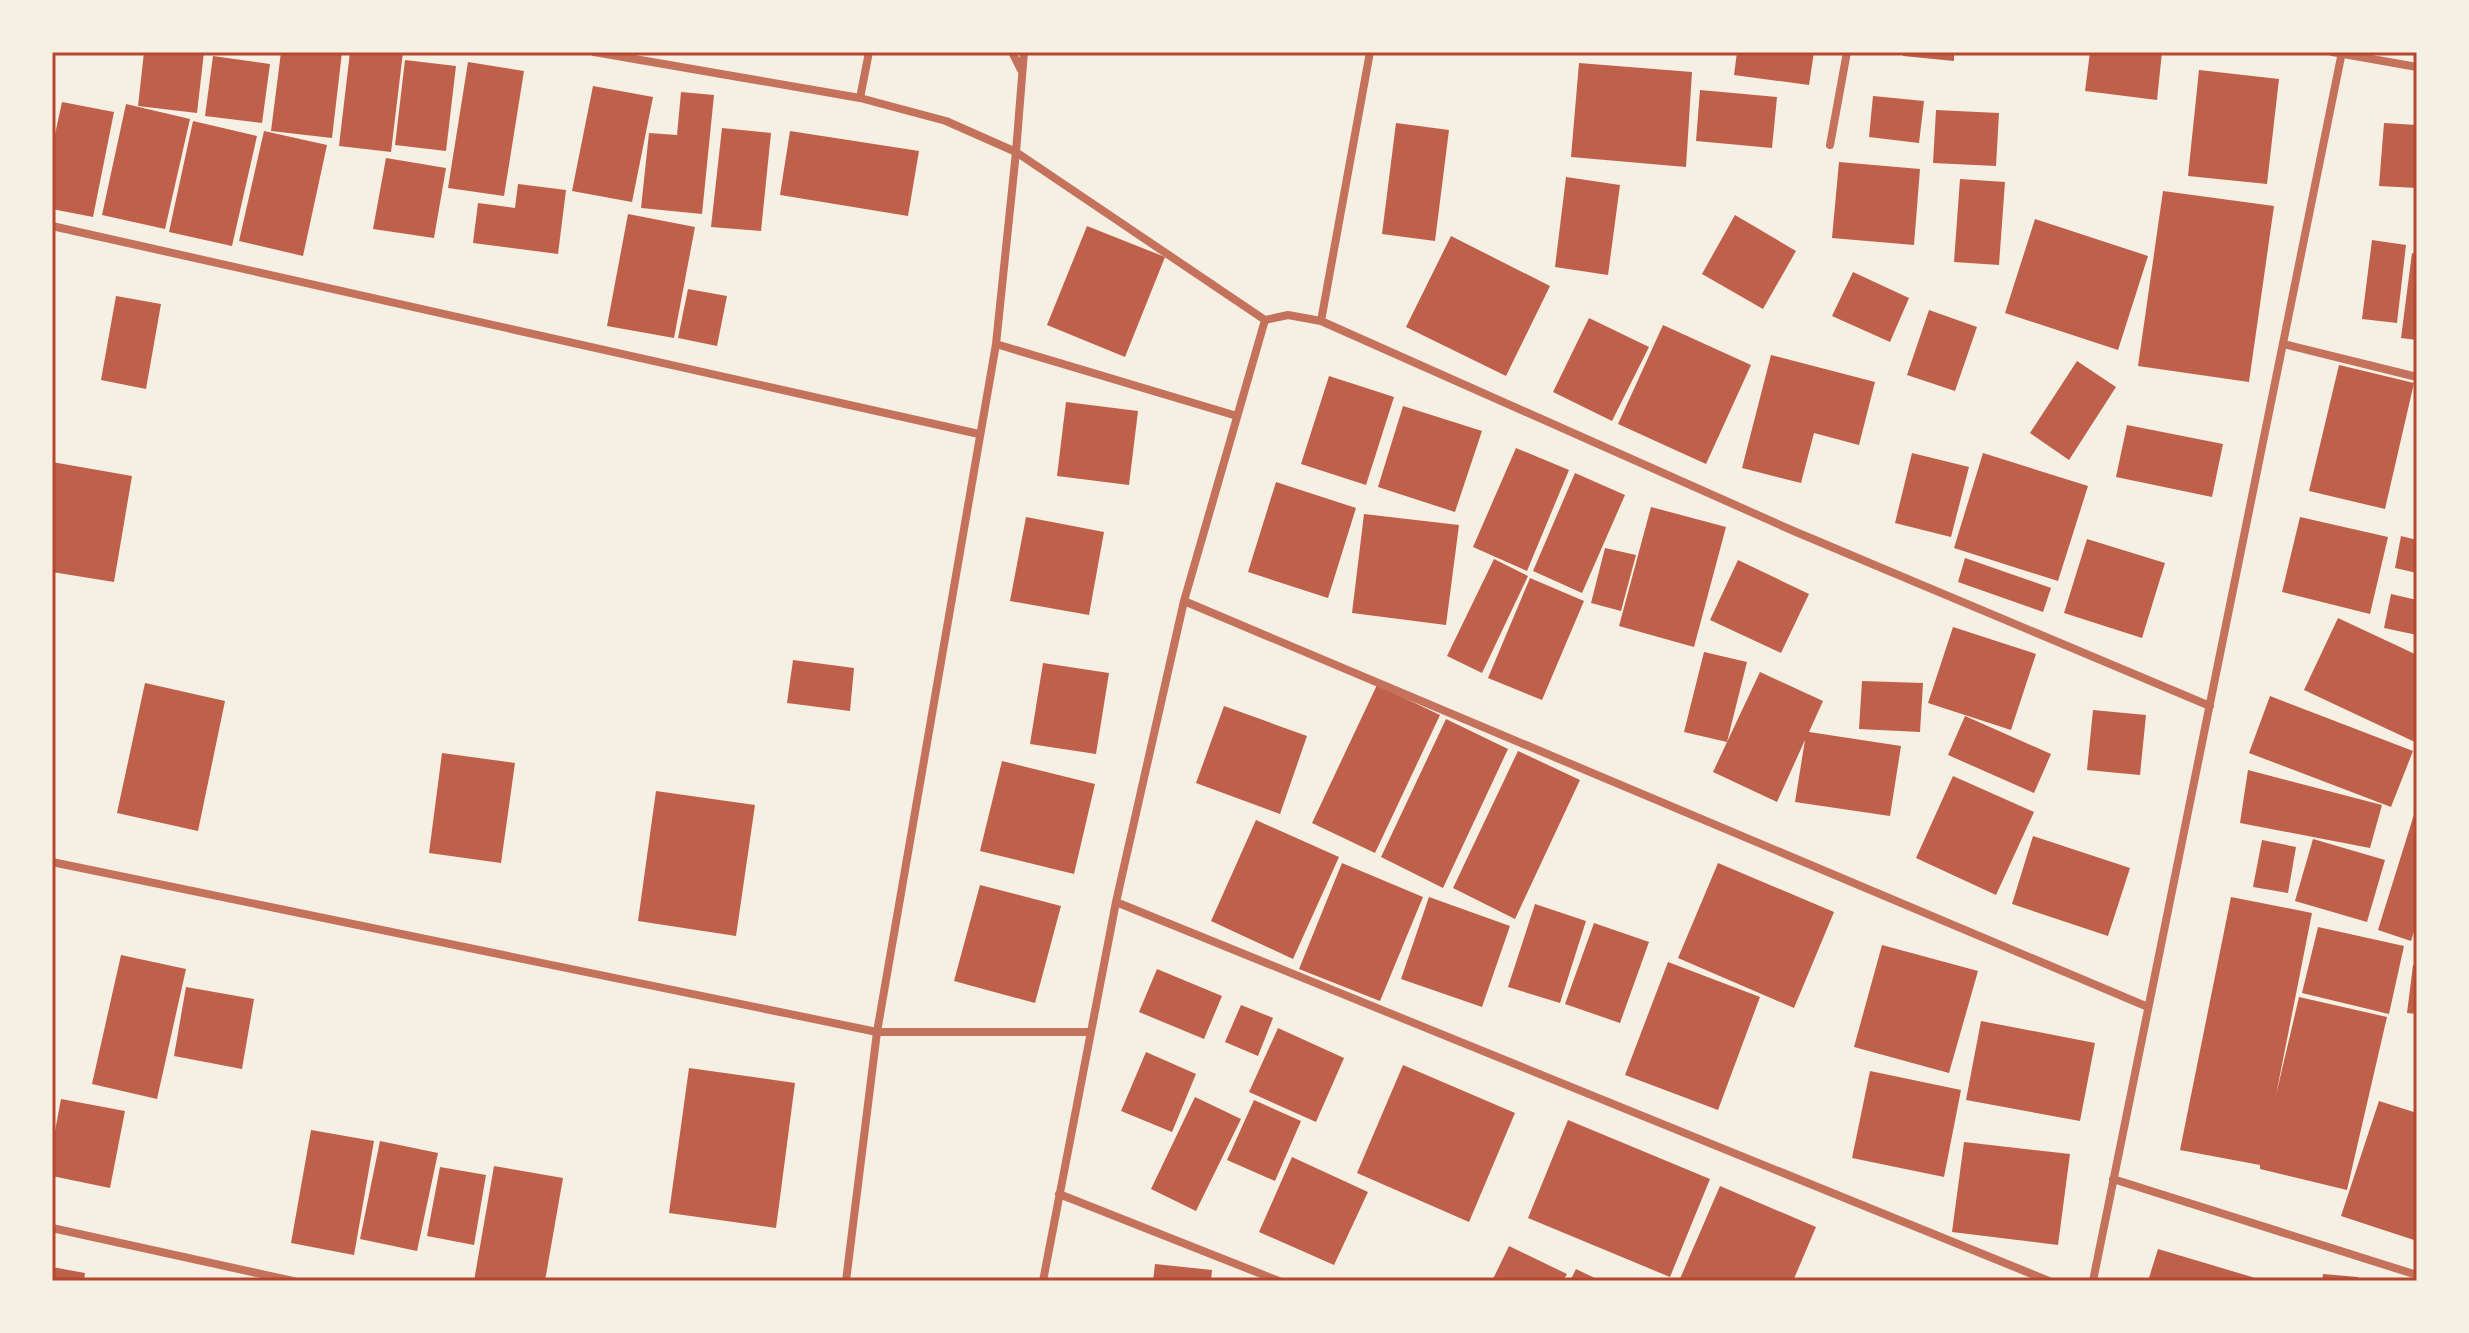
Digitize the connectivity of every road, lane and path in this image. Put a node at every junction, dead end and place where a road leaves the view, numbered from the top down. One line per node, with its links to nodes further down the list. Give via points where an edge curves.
1 (594, 52): 10 (street)
2 (869, 52): 10 (street)
3 (1012, 52): 9 (street)
4 (1024, 52): 9 (street)
5 (1370, 52): 15 (street)
6 (1847, 52): 11 (street)
7 (2338, 53): 8 (street); 17 (street)
8 (2417, 67)
9 (1022, 71): 12 (street)
10 (860, 98): 12 (street, via 946,121)
11 (1830, 145)
12 (1016, 152): 14 (street); 16 (street)
13 (52, 226): 20 (street)
14 (1265, 320): 15 (street, via 1288,315); 19 (street)
15 (1321, 321): 22 (street, via 1796,532)
16 (996, 344): 19 (street); 20 (street)
17 (2283, 344): 18 (street); 22 (street)
18 (2417, 377)
19 (1237, 416): 21 (street)
20 (979, 434): 26 (street)
21 (1184, 601): 24 (street); 25 (street)
22 (2210, 706): 25 (street)
23 (52, 862): 26 (street)
24 (1116, 902): 27 (street); 36 (street)
25 (2148, 1007): 28 (street)
26 (877, 1032): 27 (street); 33 (street)
27 (1090, 1032): 29 (street)
28 (2113, 1179): 31 (street); 37 (street)
29 (1059, 1194): 34 (street); 35 (street)
30 (52, 1228): 32 (street)
31 (2417, 1275)
32 (293, 1281)
33 (846, 1281)
34 (1043, 1281)
35 (1279, 1281)
36 (2049, 1281)
37 (2093, 1281)

